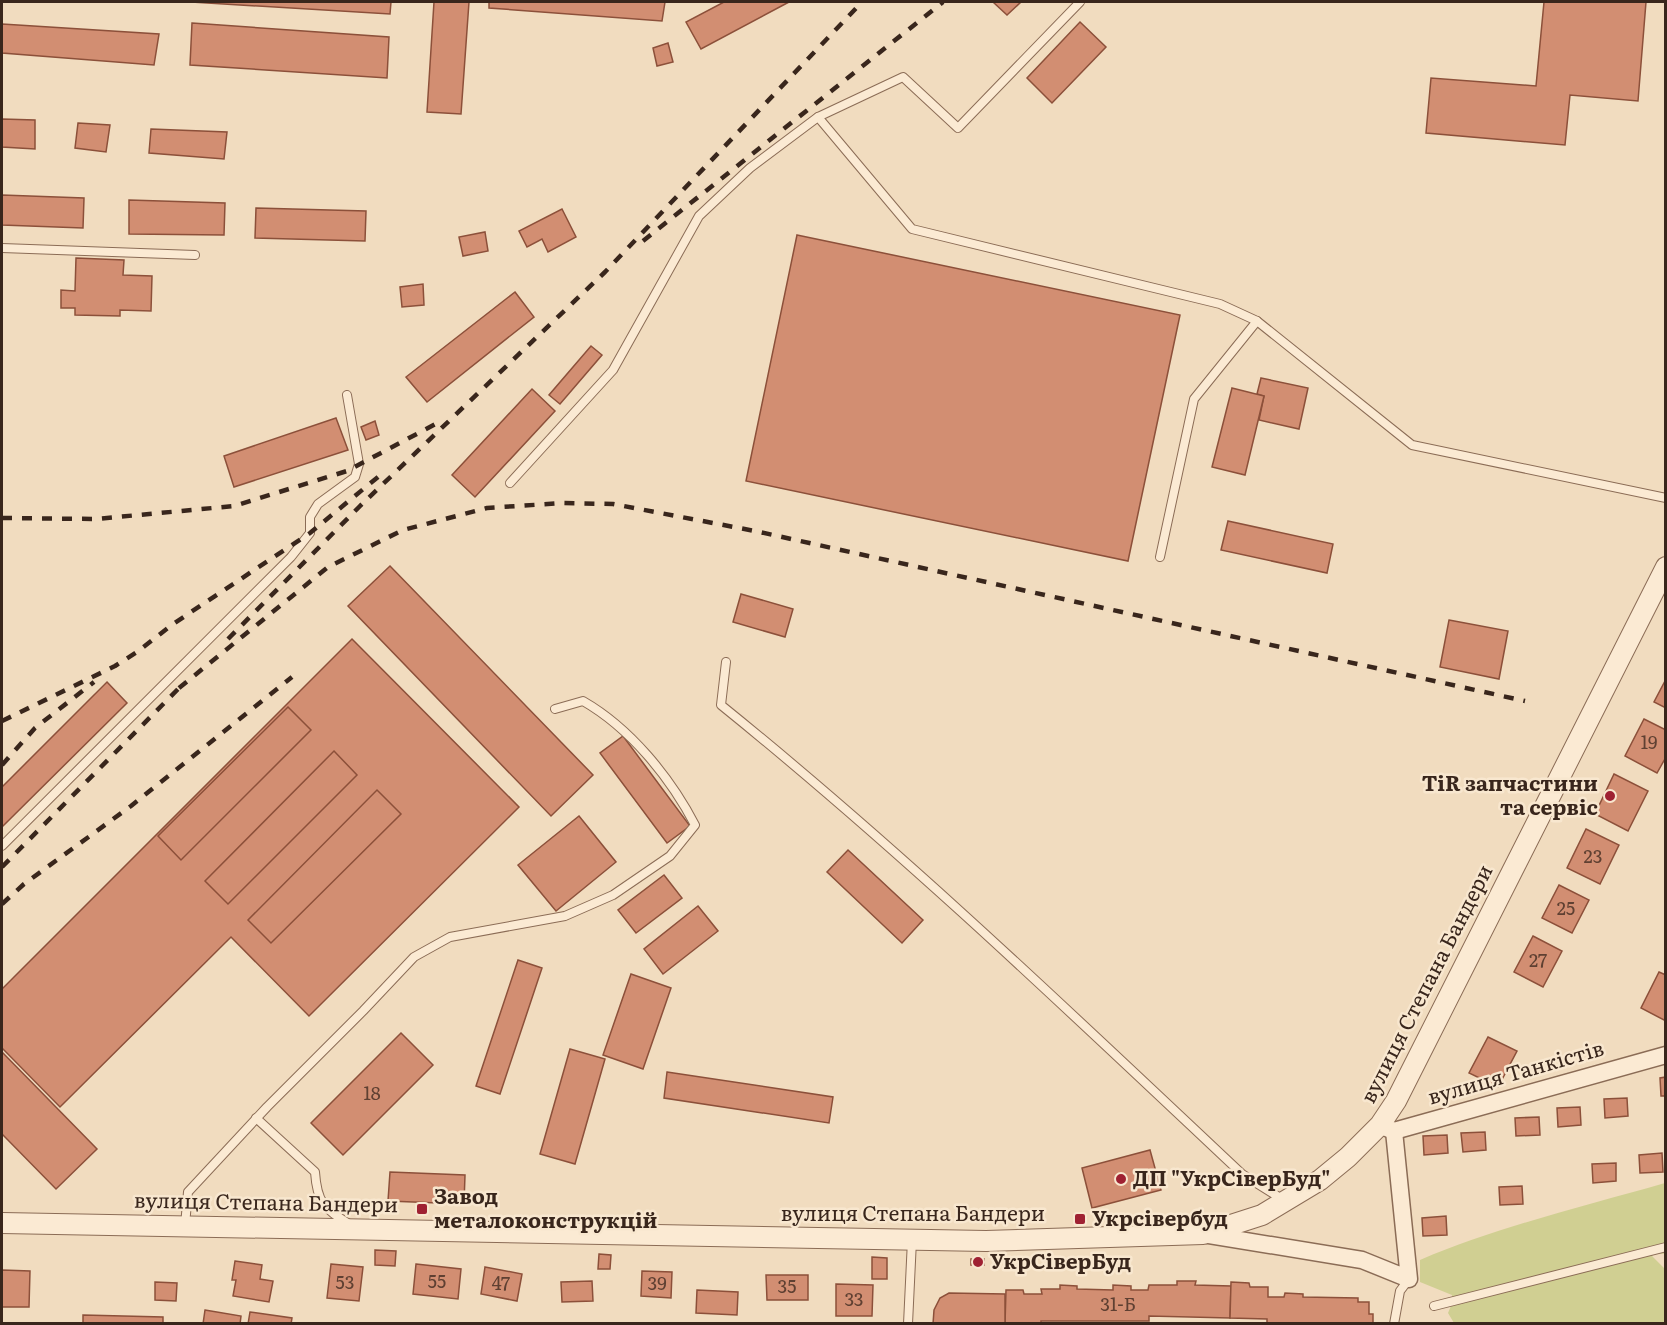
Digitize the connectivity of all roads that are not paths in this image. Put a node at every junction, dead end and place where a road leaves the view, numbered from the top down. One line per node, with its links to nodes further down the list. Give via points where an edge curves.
1 (1080, 2): 2 (lane, via 958,128 903,77)
2 (818, 117): 5 (lane, via 912,229 1220,304); 7 (lane, via 750,168 699,216 613,370)
3 (2, 248): 4 (lane)
4 (195, 255)
5 (1257, 321): 8 (lane, via 1412,445); 9 (lane, via 1194,399)
6 (347, 395): 13 (lane, via 359,464 355,477 318,504 310,518 309,533 291,557)
7 (510, 483)
8 (1665, 498)
9 (1160, 557)
10 (1665, 567): 16 (street, вулиця Степана Бандери, via 1401,1091)
11 (726, 662): 17 (lane, via 721,705 969,919 1242,1174)
12 (555, 710): 15 (lane, via 583,701 606,714 682,800 695,825 670,856 613,895 565,916 450,937 414,957)
13 (2, 846)
14 (1665, 1055): 16 (street, вулиця Танкістів)
15 (256, 1118): 19 (lane, via 188,1192); 20 (lane, via 315,1172 316,1189 326,1210)
16 (1387, 1128): 17 (street, вулиця Степана Бандери, via 1320,1180); 24 (street)
17 (1285, 1201): 21 (street, вулиця Степана Бандери, via 1262,1215)
18 (2, 1223): 19 (street, вулиця Степана Бандери)
19 (185, 1226): 20 (street, вулиця Степана Бандери)
20 (354, 1228): 22 (street, вулиця Степана Бандери)
21 (1203, 1234): 22 (street, вулиця Степана Бандери, via 987,1241); 24 (street, via 1362,1260)
22 (912, 1239): 26 (lane)
23 (1665, 1247): 25 (lane)
24 (1409, 1279): 27 (lane, via 1400,1291)
25 (1434, 1306)
26 (908, 1323)
27 (1394, 1323)

